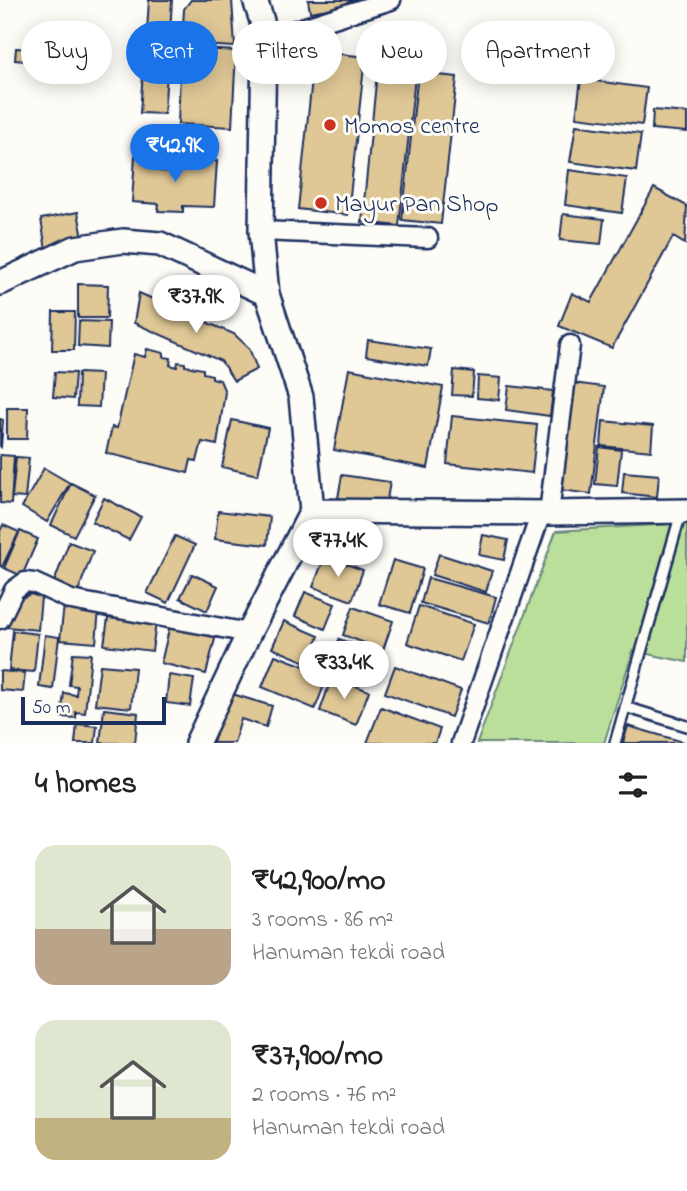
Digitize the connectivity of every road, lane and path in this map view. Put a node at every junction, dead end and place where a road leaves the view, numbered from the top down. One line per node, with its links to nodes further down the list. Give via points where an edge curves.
1 (391, 0): 2 (street)
2 (263, 15): 3 (street)
3 (261, 231): 4 (street); 6 (street)
4 (428, 238)
5 (0, 282): 6 (street, via 75,248 123,241 160,244)
6 (267, 294): 8 (street, via 301,397)
7 (570, 345): 10 (street)
8 (312, 511): 10 (street); 12 (street)
9 (684, 511): 10 (street); 13 (lane)
10 (545, 513): 16 (street)
11 (0, 619): 12 (street, via 14,590 25,582 71,600)
12 (249, 633): 15 (street)
13 (625, 707): 14 (lane); 17 (lane)
14 (687, 726)
15 (197, 743)
16 (461, 743)
17 (615, 743)

